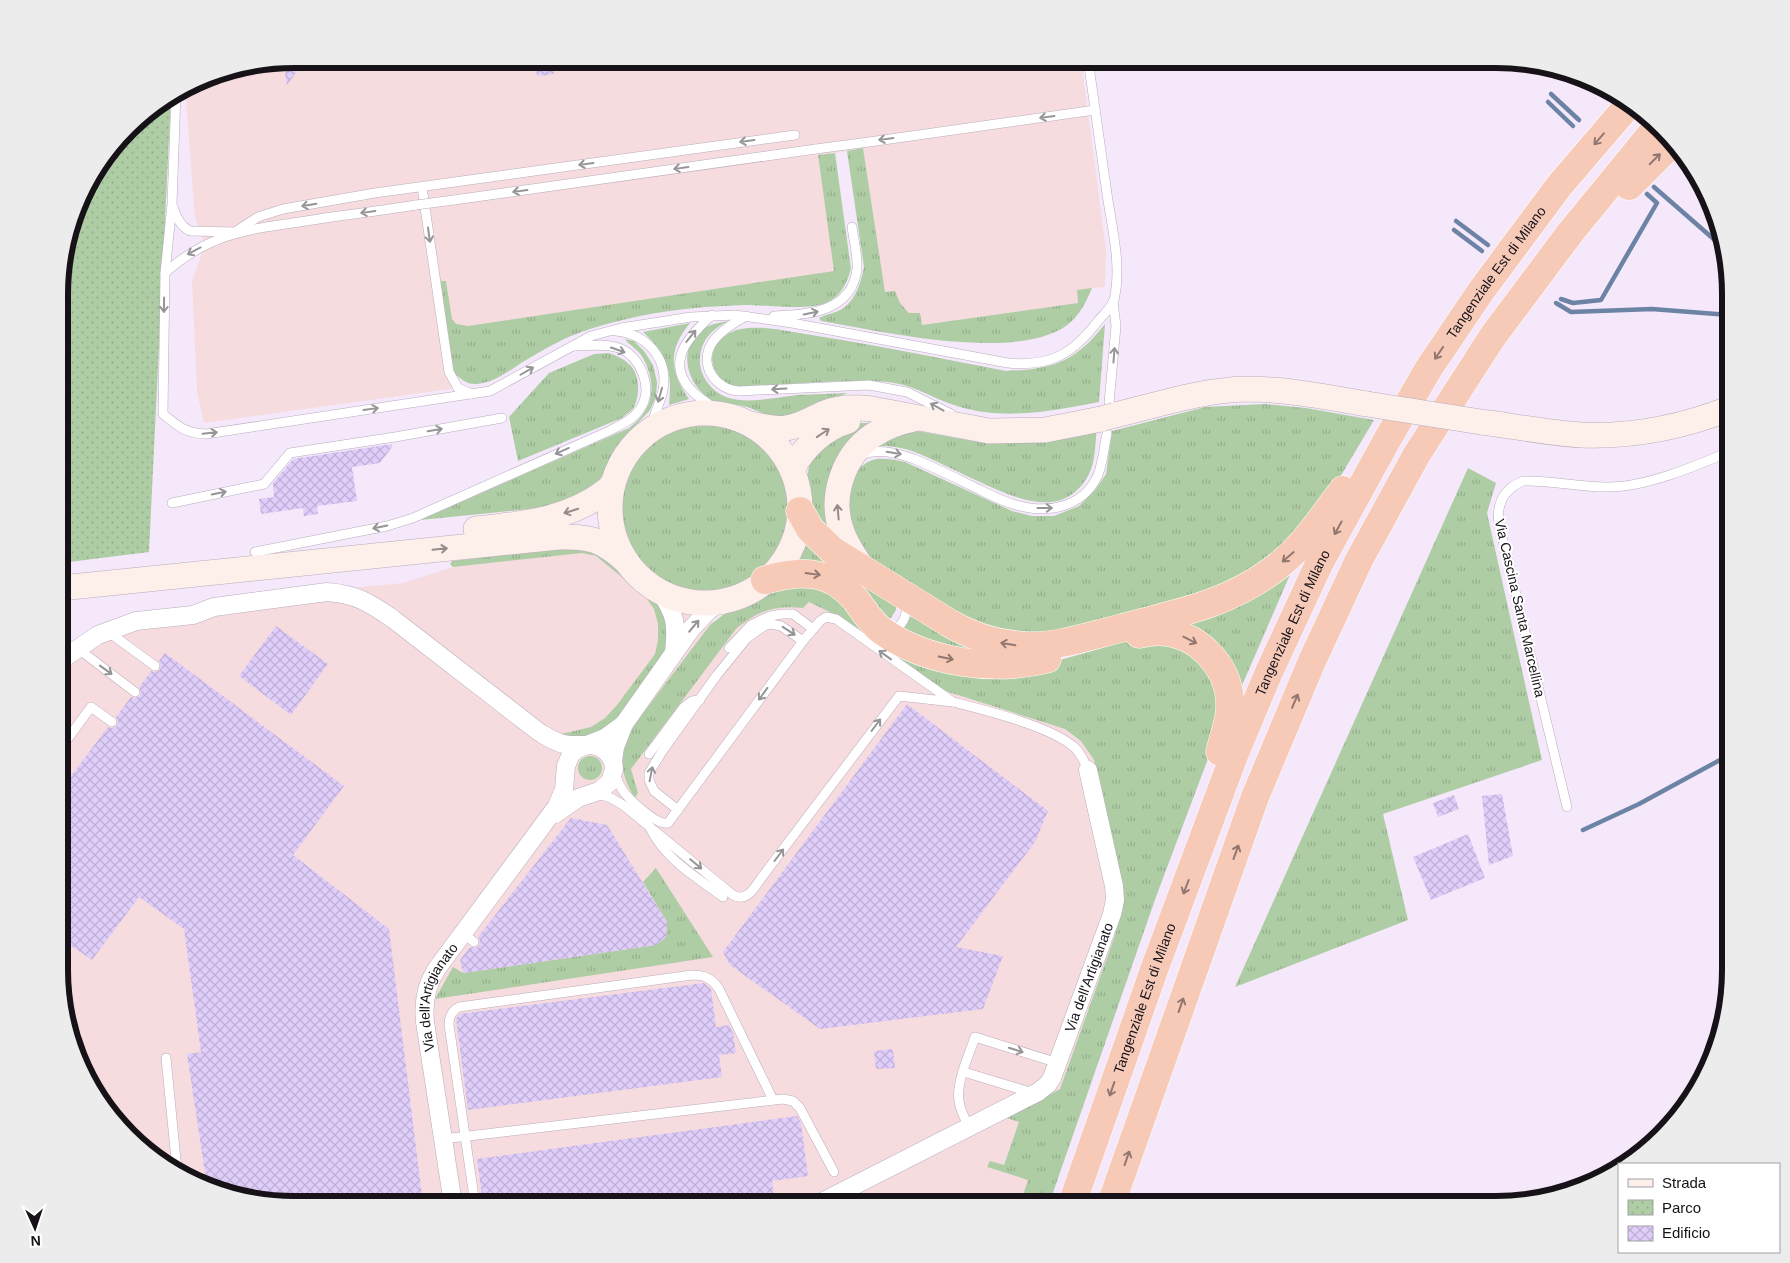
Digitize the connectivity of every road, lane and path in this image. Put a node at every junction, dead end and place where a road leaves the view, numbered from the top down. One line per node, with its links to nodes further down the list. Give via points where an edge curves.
1 (1089, 68): 4 (lane)
2 (176, 101): 9 (lane)
3 (1626, 108): 28 (highway, Tangenziale Est di Milano, one-way to 28, via 1522,235 1429,368)
4 (1095, 110): 12 (lane, one-way to 12, bridge); 14 (lane, via 1115,243)
5 (1653, 131): 10 (highway)
6 (795, 134): 8 (lane, one-way to 8)
7 (1669, 146): 10 (highway, one-way to 7, via 1632,184)
8 (422, 187): 12 (lane, one-way to 12, via 277,210 251,220); 19 (lane, one-way to 19, via 449,372 458,388)
9 (172, 204): 12 (lane, via 178,220 190,231); 13 (lane)
10 (1589, 209): 88 (highway, one-way to 10, via 1255,797 1334,611 1422,446 1493,336)
11 (852, 227): 16 (lane, one-way to 11, via 807,315 825,310 837,302 846,293 856,272)
12 (234, 232): 13 (lane, one-way to 13, via 193,251)
13 (165, 273): 19 (lane, one-way to 19, via 163,414 191,433 206,434)
14 (1113, 302): 16 (lane, via 1091,331 1066,354 1030,364 1008,363); 24 (lane, one-way to 14, via 1116,326)
15 (712, 315): 16 (lane); 17 (lane); 21 (lane, one-way to 15, via 695,394 681,374 680,358 686,343)
16 (745, 316): 27 (lane, one-way to 16, via 915,395 893,388 863,385 726,389 710,373 708,352 717,337)
17 (605, 332): 18 (lane); 26 (lane, one-way to 26, via 622,332 640,338 660,361 662,390)
18 (570, 346): 19 (lane, one-way to 18, via 490,391 507,383); 35 (lane, one-way to 35, via 619,348 632,356 645,382 645,400 640,410 609,431 413,518)
19 (472, 394)
20 (1722, 411): 24 (main road, bridge, via 1675,425 1617,434 1578,435 1295,393 1246,389 1211,393)
21 (723, 414): 25 (main road); 26 (main road, via 680,416)
22 (908, 416): 25 (main road, via 846,408 785,428); 27 (main road); 30 (main road, via 872,436); 31 (main road, one-way to 22, via 810,444 833,427 850,420)
23 (502, 418): 33 (lane, one-way to 23, via 264,484 290,453)
24 (1108, 418): 27 (main road, via 1045,430); 30 (lane, one-way to 24, via 871,452 899,454 1015,505 1055,508 1073,503 1093,483 1100,467)
25 (751, 424): 31 (main road, via 778,447)
26 (649, 430): 32 (main road, via 624,458)
27 (980, 430)
28 (1387, 440): 43 (highway, one-way to 43, via 1348,484 1300,548 1253,584 1207,606 1075,639 1031,646 987,640); 72 (highway, Tangenziale Est di Milano, one-way to 72, via 1319,564 1269,672)
29 (1722, 455): 68 (lane, Via Cascina Santa Marcellina, via 1666,476 1616,487 1523,481 1514,485 1499,504 1499,524)
30 (848, 463): 39 (main road, one-way to 30, via 842,532 837,513 839,487)
31 (792, 469): 34 (main road)
32 (612, 486): 35 (main road, one-way to 35, via 578,509 529,522); 37 (main road, via 612,529)
33 (172, 503)
34 (800, 511): 39 (highway, via 821,540); 40 (main road, via 794,545 781,565)
35 (254, 552): 38 (main road)
36 (354, 558): 37 (main road, one-way to 37, via 584,537 604,544); 41 (main road); 44 (main road, via 269,578)
37 (626, 561): 42 (main road, via 641,579)
38 (68, 571)
39 (865, 572): 43 (highway)
40 (765, 580): 45 (main road, via 741,595); 48 (highway, one-way to 48, via 789,574 823,576 846,590 869,620)
41 (68, 587)
42 (659, 590): 45 (main road, via 691,601); 53 (street, via 674,619)
43 (909, 598): 48 (lane, via 898,629)
44 (68, 599)
45 (721, 601): 53 (street, one-way to 45, via 695,624)
46 (812, 630): 49 (lane); 51 (lane, via 793,614 770,616 751,624); 57 (lane, one-way to 46, via 836,619 823,618)
47 (107, 631): 50 (street); 54 (lane); 60 (street, via 136,621 193,615 214,607 327,592 343,593 369,602 393,619)
48 (885, 632): 72 (highway, one-way to 72, via 925,653 995,665 1045,660 1150,632 1168,632 1196,643 1211,655 1224,676 1230,692 1230,709)
49 (803, 641): 56 (lane, one-way to 49, via 741,644 764,626 776,624); 69 (lane, one-way to 69)
50 (76, 648): 52 (street); 55 (lane, one-way to 55)
51 (729, 648)
52 (68, 654)
53 (674, 655): 59 (street)
54 (155, 666)
55 (135, 692)
56 (700, 700): 63 (lane, via 684,707); 69 (lane, one-way to 56, via 654,791 649,772)
57 (952, 702): 66 (lane, Via dell'Artigianato, via 1006,717 1055,736 1078,752); 71 (lane, one-way to 57, via 733,895 745,897 900,696)
58 (112, 722): 61 (lane, via 91,707)
59 (624, 724): 62 (street, via 611,735); 64 (street, via 617,740)
60 (538, 732): 62 (street, via 558,742); 65 (street, via 556,752)
61 (68, 738)
62 (588, 745): 64 (street, via 603,749); 65 (street, via 571,754)
63 (649, 754)
64 (614, 765): 67 (street, via 610,782 600,791); 69 (lane, via 621,788 658,822 668,823)
65 (566, 770): 67 (street, via 573,785); 70 (street, via 561,798)
66 (1088, 770): 75 (street, Via dell'Artigianato, via 1115,900)
67 (591, 793): 70 (street, via 568,804); 71 (lane, via 617,801)
68 (1567, 807)
69 (678, 810)
70 (547, 821): 81 (street, Via dell'Artigianato, via 469,937 433,974 426,989 426,1022)
71 (647, 824): 73 (lane, via 666,854)
72 (1195, 862): 87 (highway, Tangenziale Est di Milano, one-way to 87)
73 (723, 897)
74 (166, 1058): 82 (lane)
75 (1058, 1063): 76 (lane, one-way to 75, via 975,1037); 77 (street, Via dell'Artigianato, via 1048,1084)
76 (964, 1072): 77 (lane); 79 (lane, via 959,1101)
77 (1034, 1093): 79 (street, Via dell'Artigianato)
78 (773, 1100): 80 (lane); 80 (lane, via 719,988 708,978 692,975 455,1009 449,1025); 83 (lane, via 793,1101 800,1108)
79 (969, 1127): 86 (street, Via dell'Artigianato)
80 (464, 1136): 81 (lane); 85 (lane)
81 (443, 1139): 84 (street, Via dell'Artigianato)
82 (176, 1163)
83 (834, 1172)
84 (452, 1196)
85 (474, 1196)
86 (834, 1196)
87 (1075, 1196)
88 (1114, 1196)

